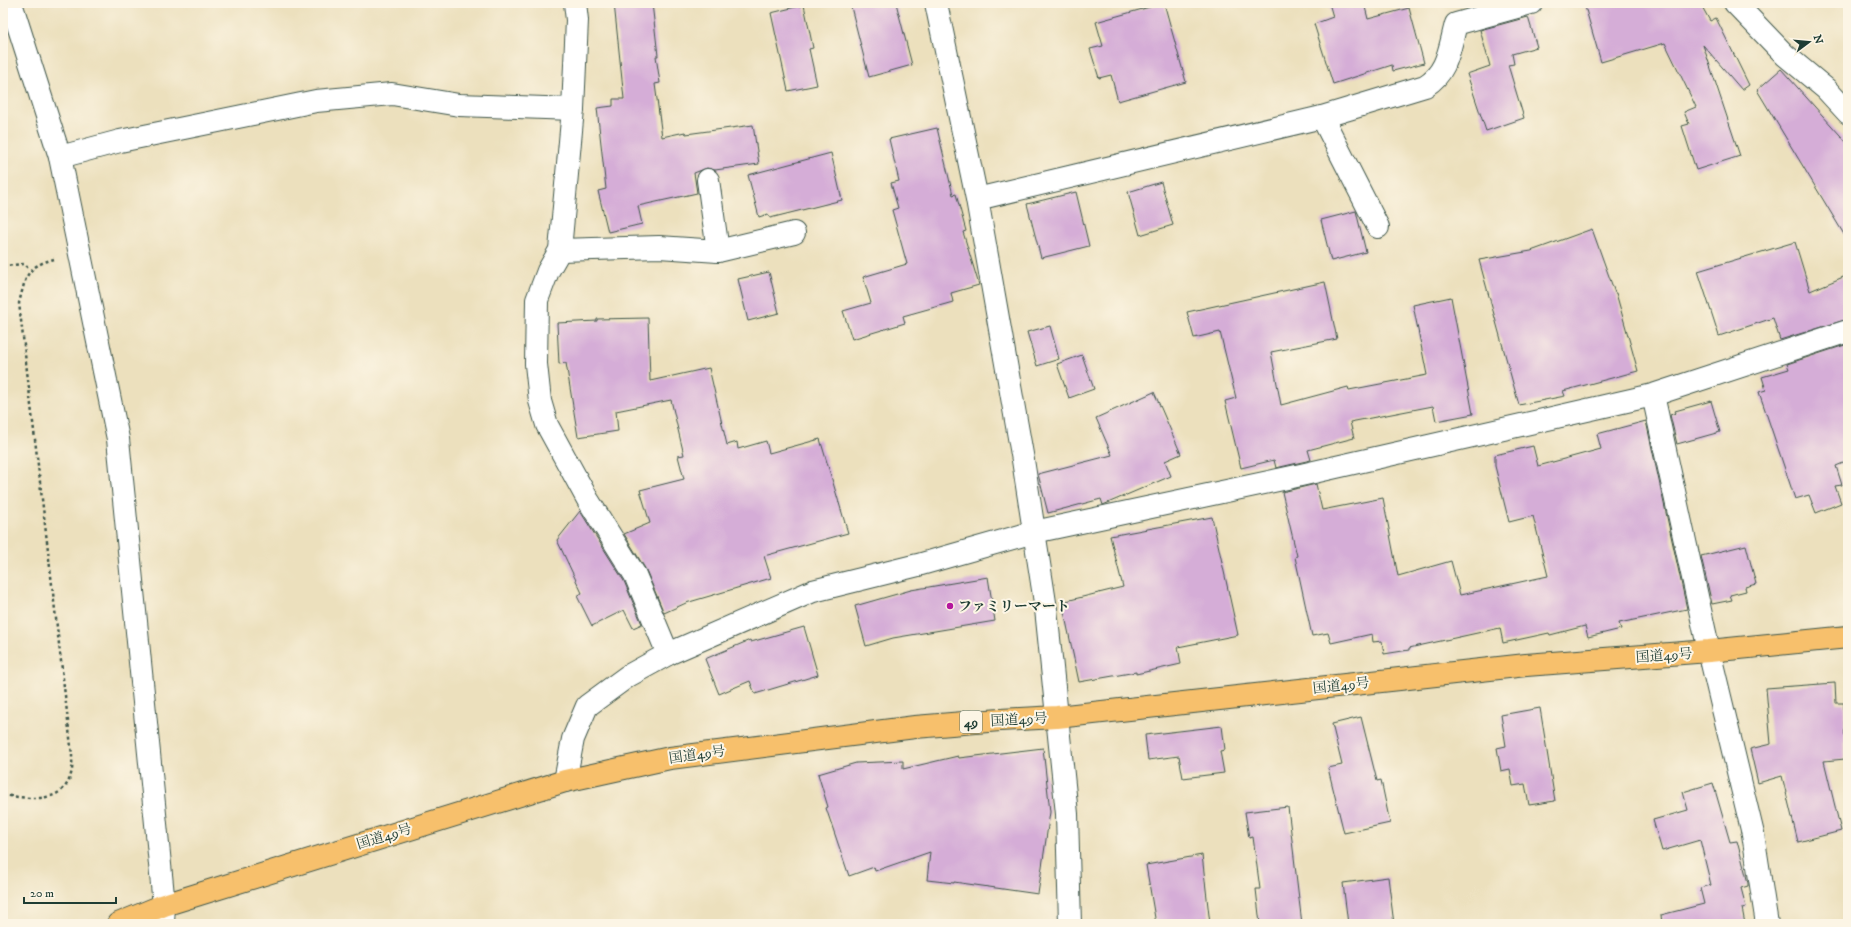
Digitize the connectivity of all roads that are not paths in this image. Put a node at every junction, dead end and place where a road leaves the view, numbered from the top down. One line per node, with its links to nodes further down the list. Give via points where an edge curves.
1 (11, 3): 9 (street)
2 (575, 3): 6 (street, via 577,20)
3 (936, 3): 11 (street)
4 (1531, 3): 8 (street, via 1456,24 1444,67 1435,79 1425,86)
5 (1735, 3): 7 (street, via 1785,55 1826,89)
6 (573, 109): 9 (street, via 459,105 392,94 316,101 120,141); 14 (street)
7 (1848, 113)
8 (1322, 117): 11 (street); 12 (street)
9 (60, 157): 24 (street, via 118,439)
10 (708, 180): 15 (street)
11 (977, 199): 18 (street)
12 (1378, 227)
13 (794, 233): 15 (street)
14 (560, 250): 15 (street, via 659,247); 21 (street, via 548,270 537,300 536,364 540,401 547,425 558,446 635,575)
15 (718, 252)
16 (1848, 330): 17 (street)
17 (1653, 395): 18 (street, via 1292,477); 20 (street)
18 (1034, 532): 21 (street, via 813,592); 22 (street, via 1046,609)
19 (1848, 638): 20 (highway, 国道49号 / 49)
20 (1709, 651): 22 (highway, 国道49号 / 49, via 1526,665); 27 (street, via 1753,834)
21 (668, 654): 23 (street, via 628,676 587,706 573,739)
22 (1057, 717): 23 (highway, 国道49号 / 49, via 915,727 686,756); 26 (street, via 1067,814)
23 (565, 781): 24 (highway, 国道49号 / 49)
24 (164, 914): 25 (highway, 国道49号 / 49)
25 (118, 924)
26 (1070, 924)
27 (1767, 924)

